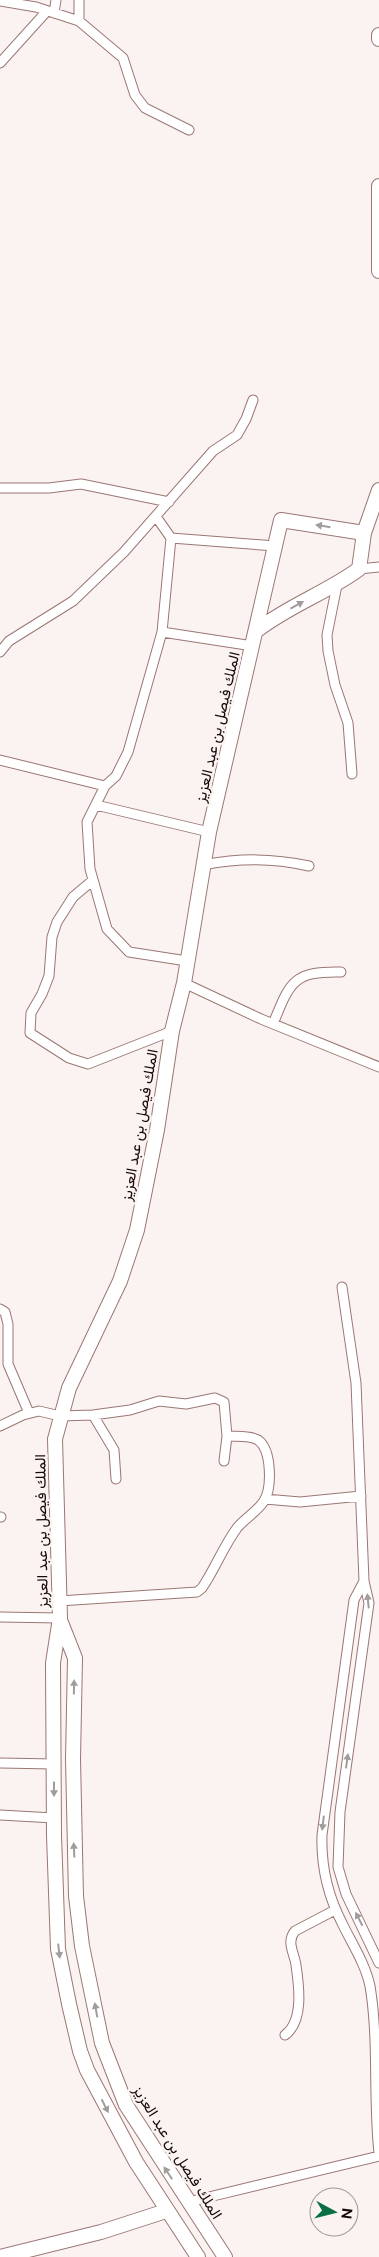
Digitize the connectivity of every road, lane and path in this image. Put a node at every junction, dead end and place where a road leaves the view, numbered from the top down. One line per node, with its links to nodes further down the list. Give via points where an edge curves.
1 (56, 0): 4 (street)
2 (79, 0): 5 (street)
3 (0, 1): 4 (street)
4 (50, 12): 5 (street); 8 (street)
5 (79, 21): 9 (street, via 123,58 135,95 145,108)
6 (379, 36): 7 (street)
7 (379, 39)
8 (0, 62)
9 (188, 130)
10 (379, 186): 11 (street)
11 (379, 271)
12 (253, 400): 15 (street, via 237,435 213,452)
13 (0, 488): 15 (street, via 81,484)
14 (379, 490): 18 (street)
15 (169, 502): 17 (street)
16 (379, 517): 18 (street)
17 (157, 518): 19 (street); 27 (street, via 73,601 9,641)
18 (364, 532): 20 (street, الملك فيصل بن عبد العزيز, one-way to 20, via 281,520); 22 (street)
19 (172, 538): 20 (street); 25 (street)
20 (275, 546): 24 (street, الملك فيصل بن عبد العزيز)
21 (379, 567): 22 (street)
22 (359, 569): 23 (street)
23 (337, 585): 24 (street, one-way to 23, via 276,616); 29 (street, via 327,635 328,651 334,685 348,723)
24 (256, 631): 26 (street, الملك فيصل بن عبد العزيز)
25 (162, 632): 26 (street); 30 (street, via 128,752 116,776)
26 (253, 646): 32 (street, الملك فيصل بن عبد العزيز)
27 (1, 651)
28 (0, 760): 30 (street)
29 (352, 774)
30 (105, 786): 31 (street)
31 (96, 805): 32 (street); 35 (street, via 87,822)
32 (209, 832): 33 (street, الملك فيصل بن عبد العزيز)
33 (203, 865): 34 (street, via 237,858 275,859); 36 (street, الملك فيصل بن عبد العزيز)
34 (309, 866)
35 (92, 881): 36 (street, via 107,929 129,952); 40 (street, via 73,897 57,922 52,937 49,976 31,1013 30,1033 69,1058 88,1064)
36 (187, 961): 38 (street, الملك فيصل بن عبد العزيز)
37 (341, 972): 39 (street, via 317,972 298,979 282,1002)
38 (184, 983): 39 (street); 40 (street, الملك فيصل بن عبد العزيز)
39 (273, 1024): 41 (street)
40 (172, 1031): 46 (street, الملك فيصل بن عبد العزيز, via 157,1130 136,1230 120,1281 69,1388)
41 (379, 1067)
42 (342, 1287): 51 (street, via 356,1384)
43 (0, 1309): 44 (street, via 5,1312 8,1324 8,1364)
44 (29, 1413): 46 (street, via 39,1410); 47 (street)
45 (93, 1415): 46 (street); 48 (street, via 130,1410 150,1402 186,1404 215,1398 224,1402); 50 (street, via 114,1450)
46 (60, 1416): 54 (street, الملك فيصل بن عبد العزيز, via 55,1439)
47 (0, 1426)
48 (227, 1436): 49 (street); 52 (street, via 257,1439 263,1445 270,1473)
49 (224, 1461)
50 (116, 1479)
51 (361, 1496): 52 (street, via 300,1502); 53 (street)
52 (266, 1499): 54 (street, via 238,1528 208,1580 197,1592)
53 (364, 1581): 61 (street, one-way to 61, via 354,1600 322,1835 321,1856); 62 (street, one-way to 53, via 346,1894 338,1866 340,1812 369,1603)
54 (59, 1600): 56 (street, الملك فيصل بن عبد العزيز)
55 (0, 1617): 56 (street)
56 (60, 1618): 58 (street, الملك فيصل بن عبد العزيز, via 53,1663); 64 (street, الملك فيصل بن عبد العزيز, one-way to 56, via 82,1946 76,1896 75,1658)
57 (0, 1763): 58 (street)
58 (54, 1764): 60 (street, الملك فيصل بن عبد العزيز, one-way to 60)
59 (0, 1815): 60 (street)
60 (54, 1818): 65 (street, الملك فيصل بن عبد العزيز, one-way to 65, via 58,1949)
61 (335, 1910): 63 (street, via 291,1936 298,2006 295,2026); 66 (street, via 361,1959 370,1986)
62 (379, 1964)
63 (285, 2036)
64 (102, 2043): 65 (street); 67 (street, الملك فيصل بن عبد العزيز, one-way to 64, via 126,2105)
65 (80, 2051): 68 (street, الملك فيصل بن عبد العزيز, one-way to 68, via 110,2115)
66 (379, 2155): 67 (street)
67 (188, 2202): 71 (street, الملك فيصل بن عبد العزيز)
68 (166, 2211): 69 (street, via 101,2232); 70 (street, الملك فيصل بن عبد العزيز)
69 (0, 2257)
70 (198, 2257)
71 (225, 2257)

